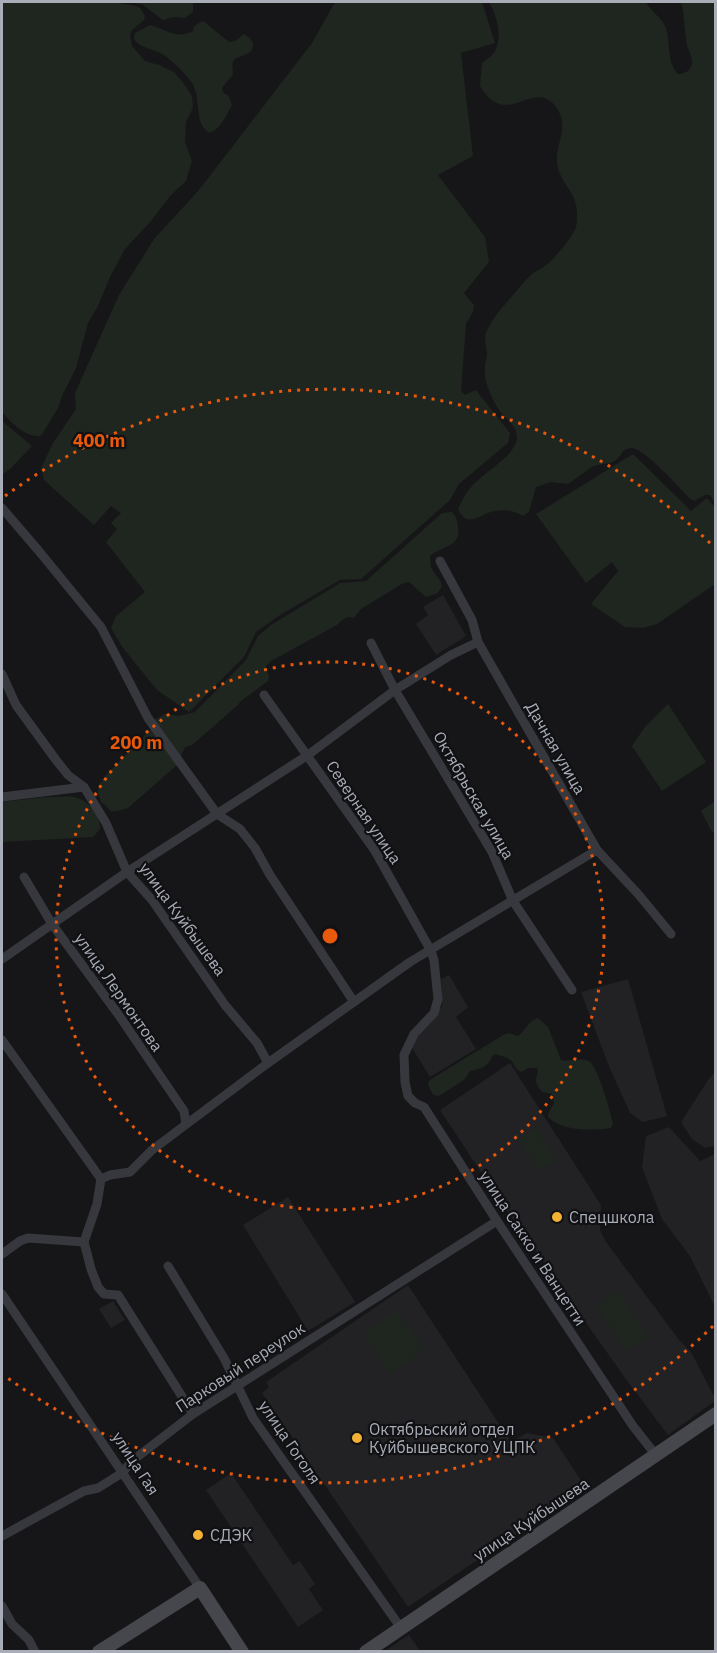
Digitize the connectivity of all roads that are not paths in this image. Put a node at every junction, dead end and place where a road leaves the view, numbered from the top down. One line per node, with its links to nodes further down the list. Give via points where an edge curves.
1 (2, 508): 11 (street, via 101,627 148,718)
2 (440, 561): 3 (street, Дачная улица, via 472,620)
3 (478, 642): 6 (street); 12 (street, Дачная улица)
4 (371, 643): 6 (street, Октябрьская улица)
5 (2, 674): 9 (street, улица Куйбышева, via 16,705 68,775)
6 (394, 690): 8 (street); 15 (street, Октябрьская улица, via 492,852)
7 (264, 694): 8 (street, Северная улица)
8 (308, 755): 11 (street); 18 (street, Северная улица, via 375,852)
9 (84, 787): 10 (street); 13 (street, улица Куйбышева, via 106,823)
10 (2, 797)
11 (217, 814): 13 (street); 21 (street, via 240,829 255,848)
12 (597, 850): 15 (street); 17 (street, Дачная улица)
13 (127, 872): 16 (street); 24 (street, улица Куйбышева, via 152,900)
14 (24, 878): 16 (street, улица Лермонтова)
15 (513, 901): 18 (street); 20 (street, Октябрьская улица)
16 (52, 924): 19 (street); 25 (street, улица Лермонтова, via 184,1111)
17 (671, 934)
18 (431, 951): 21 (street); 23 (street, Северная улица, via 438,999 434,1013 414,1034)
19 (2, 959)
20 (573, 990)
21 (354, 1002): 24 (street)
22 (2, 1040): 26 (street)
23 (404, 1055): 27 (street, улица Сакко и Ванцетти, via 408,1096 424,1107)
24 (268, 1062): 25 (street)
25 (186, 1124): 26 (street, via 130,1172)
26 (101, 1179): 28 (street)
27 (497, 1221): 32 (street, Парковый переулок); 35 (street, улица Сакко и Ванцетти)
28 (84, 1242): 29 (street, via 28,1238); 33 (street, via 98,1287 104,1294 118,1295)
29 (2, 1254)
30 (168, 1266): 32 (street, улица Гоголя)
31 (2, 1294): 36 (street, улица Гая)
32 (238, 1386): 33 (street, Парковый переулок); 40 (street, улица Гоголя, via 253,1418)
33 (193, 1414): 36 (street, Парковый переулок)
34 (716, 1414): 35 (main road, улица Куйбышева)
35 (655, 1454): 40 (main road, улица Куйбышева)
36 (122, 1473): 37 (street, Парковый переулок); 38 (street, улица Гая)
37 (2, 1536)
38 (200, 1588): 42 (main road); 43 (main road, улица Гая)
39 (2, 1606): 41 (street)
40 (401, 1628): 44 (main road, улица Куйбышева)
41 (35, 1652)
42 (99, 1652)
43 (242, 1652)
44 (366, 1652)

